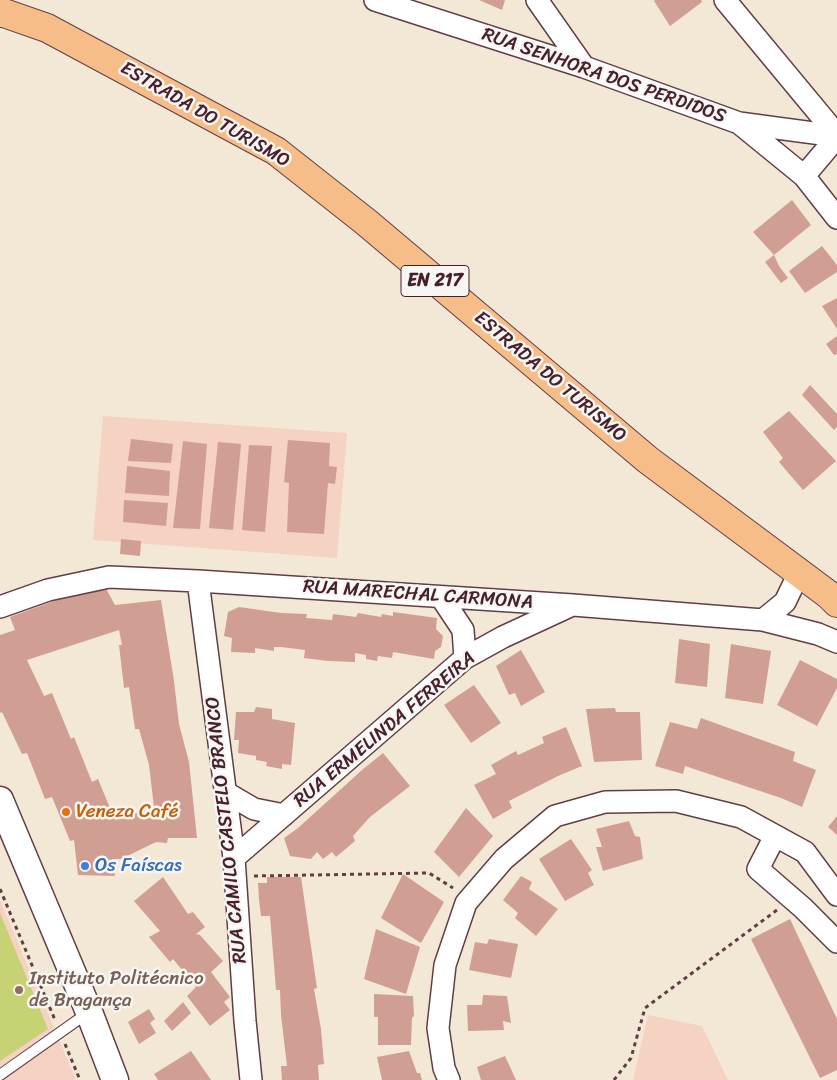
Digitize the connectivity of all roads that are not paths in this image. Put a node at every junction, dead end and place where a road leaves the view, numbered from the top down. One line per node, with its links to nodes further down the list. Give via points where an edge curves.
1 (375, 0): 5 (street, RUA SENHORA DOS PERDIDOS)
2 (537, 0): 5 (street)
3 (725, 0): 7 (street)
4 (0, 13): 10 (main road, ESTRADA DO TURISMO / EN 217, via 47,28 276,151 366,222 648,460)
5 (584, 67): 6 (street, RUA SENHORA DOS PERDIDOS)
6 (739, 123): 7 (street, RUA SENHORA DOS PERDIDOS); 8 (street)
7 (837, 136): 8 (street)
8 (804, 176): 9 (street)
9 (837, 218)
10 (799, 573): 13 (main road, ESTRADA DO TURISMO / EN 217); 16 (street, via 785,602)
11 (198, 582): 12 (street, RUA MARECHAL CARMONA); 15 (street, RUA MARECHAL CARMONA, via 109,577 48,590); 19 (street, RUA CAMILO CASTELO BRANCO)
12 (441, 596): 14 (street, RUA MARECHAL CARMONA); 18 (street, via 463,630)
13 (837, 603)
14 (573, 605): 16 (street, RUA MARECHAL CARMONA); 18 (street, RUA ERMELINDA FERREIRA)
15 (0, 607)
16 (763, 620): 17 (street, RUA MARECHAL CARMONA)
17 (837, 642)
18 (465, 658): 21 (street, RUA ERMELINDA FERREIRA)
19 (225, 792): 21 (street, via 254,809); 23 (street, RUA CAMILO CASTELO BRANCO)
20 (0, 800): 26 (street)
21 (284, 814): 23 (street, RUA ERMELINDA FERREIRA)
22 (775, 836): 24 (street, via 805,852); 25 (street, via 758,870 804,908); 30 (street, via 741,817 676,801 605,802 554,816 504,859 466,903 445,965 438,1028)
23 (234, 867): 29 (street, RUA CAMILO CASTELO BRANCO)
24 (837, 895)
25 (837, 942)
26 (89, 1012): 27 (lane); 28 (street)
27 (0, 1074)
28 (115, 1080)
29 (251, 1080)
30 (449, 1080)

